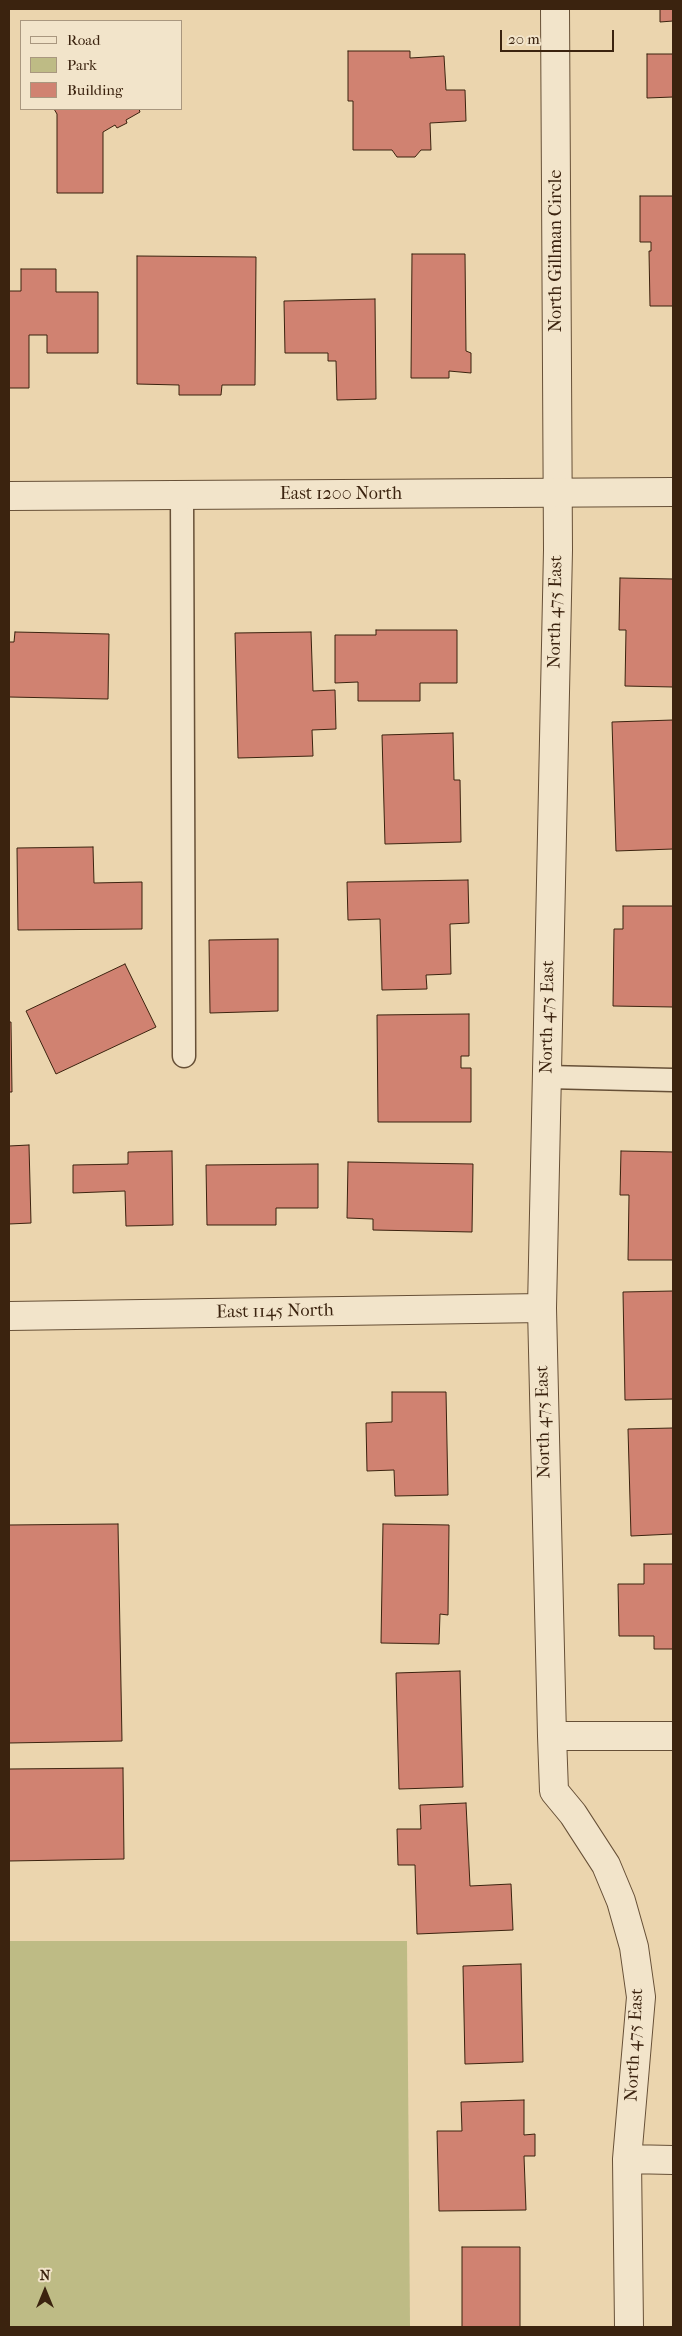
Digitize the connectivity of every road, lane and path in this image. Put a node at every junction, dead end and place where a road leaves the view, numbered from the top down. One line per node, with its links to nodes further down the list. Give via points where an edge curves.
1 (555, 9): 3 (street, North Gillman Circle)
2 (673, 492): 3 (street, East 1200 North)
3 (558, 494): 4 (street, East 1200 North); 7 (street, North 475 East)
4 (182, 495): 5 (street, East 1200 North); 6 (lane)
5 (9, 496)
6 (184, 1056)
7 (547, 1077): 8 (lane); 9 (street, North 475 East)
8 (673, 1080)
9 (542, 1308): 10 (street, East 1145 North); 11 (street, North 475 East)
10 (9, 1316)
11 (552, 1736): 12 (street); 13 (street, North 475 East, via 554,1791 606,1865 621,1901 634,1947 640,1997)
12 (673, 1736)
13 (627, 2159): 14 (street); 15 (street, North 475 East)
14 (673, 2160)
15 (629, 2327)

